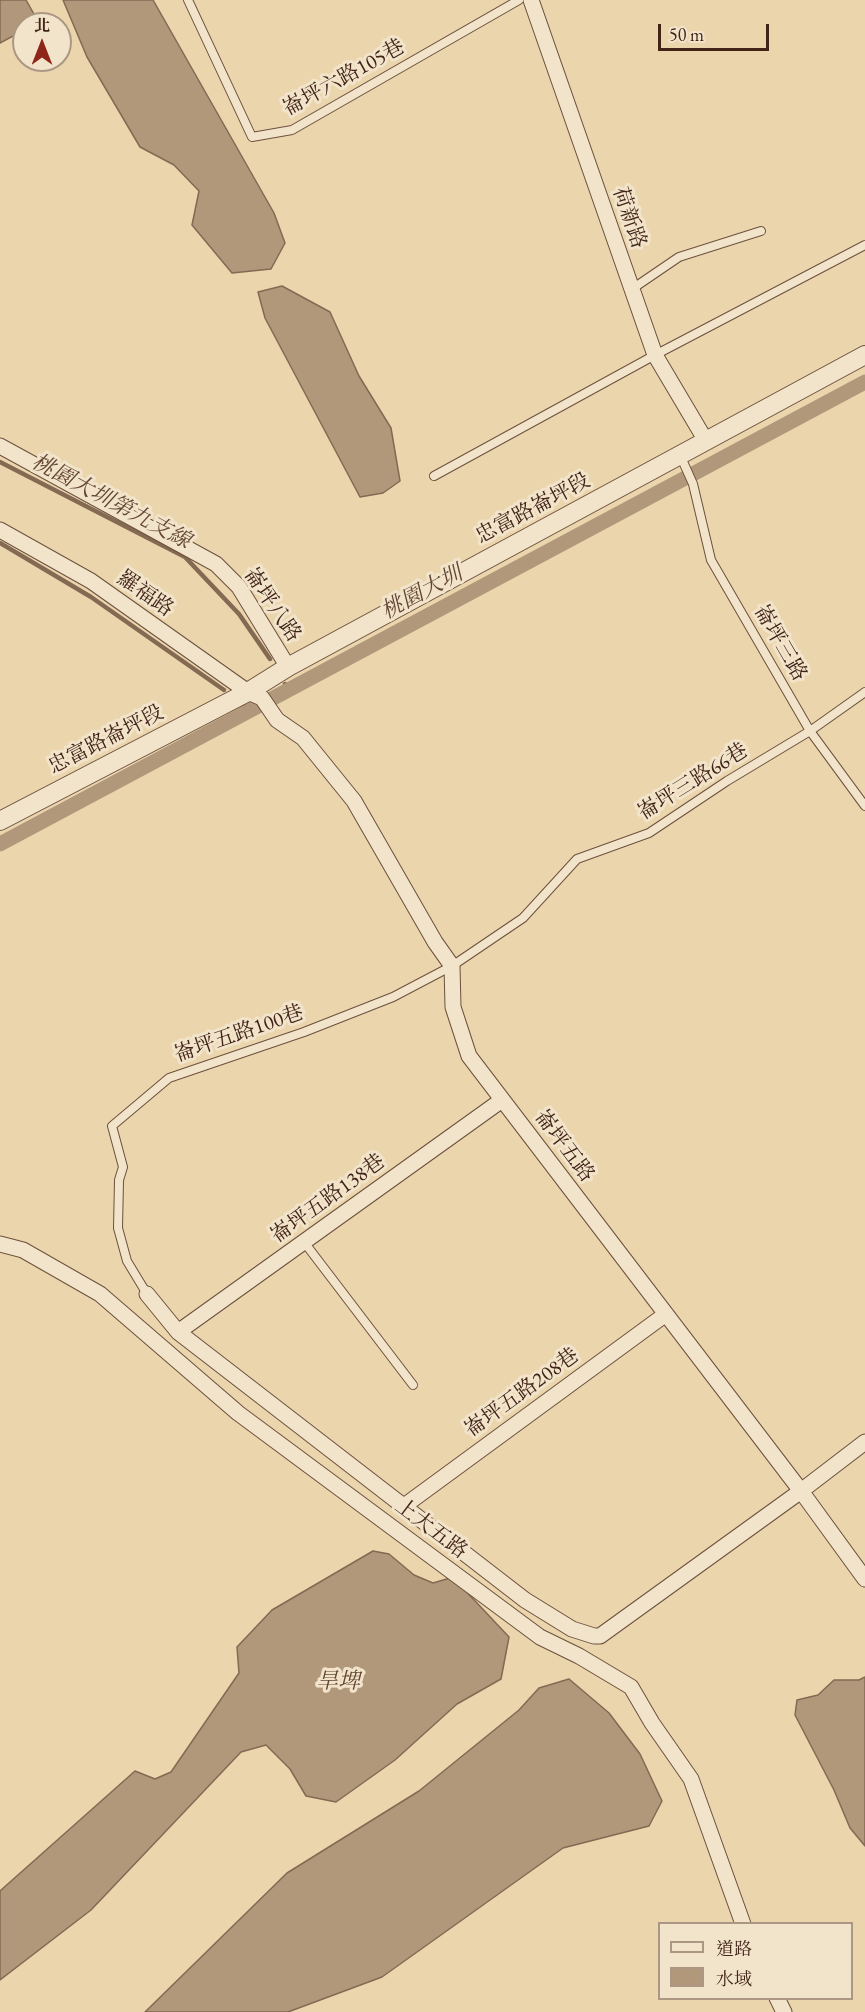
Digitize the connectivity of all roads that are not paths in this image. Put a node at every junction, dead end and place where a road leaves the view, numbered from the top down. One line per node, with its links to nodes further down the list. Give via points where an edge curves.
1 (188, 0): 2 (lane, 崙坪六路105巷, via 252,137 292,130)
2 (519, 0)
3 (531, 0): 6 (street, 荷新路)
4 (761, 231): 6 (lane, via 679,257)
5 (865, 245): 7 (lane)
6 (632, 289): 7 (street, 荷新路)
7 (655, 355): 9 (street, 荷新路); 12 (lane)
8 (865, 355): 9 (street, 忠富路崙坪段)
9 (706, 441): 11 (street, 忠富路崙坪段)
10 (0, 446): 14 (street, 崙坪八路, via 216,564 239,588)
11 (681, 458): 14 (street, 忠富路崙坪段); 17 (lane, 崙坪三路, via 693,484 711,560)
12 (434, 476)
13 (0, 530): 16 (street, 羅福路, via 92,581)
14 (288, 667): 16 (street, 忠富路崙坪段)
15 (865, 692): 17 (lane, 崙坪三路66巷)
16 (255, 695): 19 (street, 忠富路崙坪段); 20 (street, via 277,720 303,738 354,801)
17 (810, 731): 18 (lane, 崙坪三路); 20 (lane, 崙坪三路66巷, via 649,833 578,859 523,918)
18 (865, 806)
19 (0, 821)
20 (452, 966): 21 (street, 崙坪五路, via 453,1007 469,1056); 24 (lane, 崙坪五路100巷, via 393,997 169,1078 112,1126 123,1167 118,1180 118,1228 127,1261)
21 (502, 1100): 22 (street, 崙坪五路138巷); 25 (street, 崙坪五路)
22 (304, 1242): 26 (street, 崙坪五路138巷); 27 (lane)
23 (0, 1244): 33 (street, 上大五路, via 23,1250 100,1294 238,1413 540,1637)
24 (147, 1294): 26 (street)
25 (666, 1314): 29 (street, 崙坪五路); 30 (street, 崙坪五路208巷)
26 (178, 1332): 30 (street)
27 (413, 1385)
28 (865, 1442): 29 (street)
29 (801, 1491): 31 (street, 崙坪五路); 32 (street, via 600,1636)
30 (404, 1506): 32 (street, via 525,1600)
31 (865, 1580)
32 (573, 1629): 33 (street)
33 (579, 1656): 34 (street, 上大五路, via 631,1687 690,1779)
34 (743, 1922)

